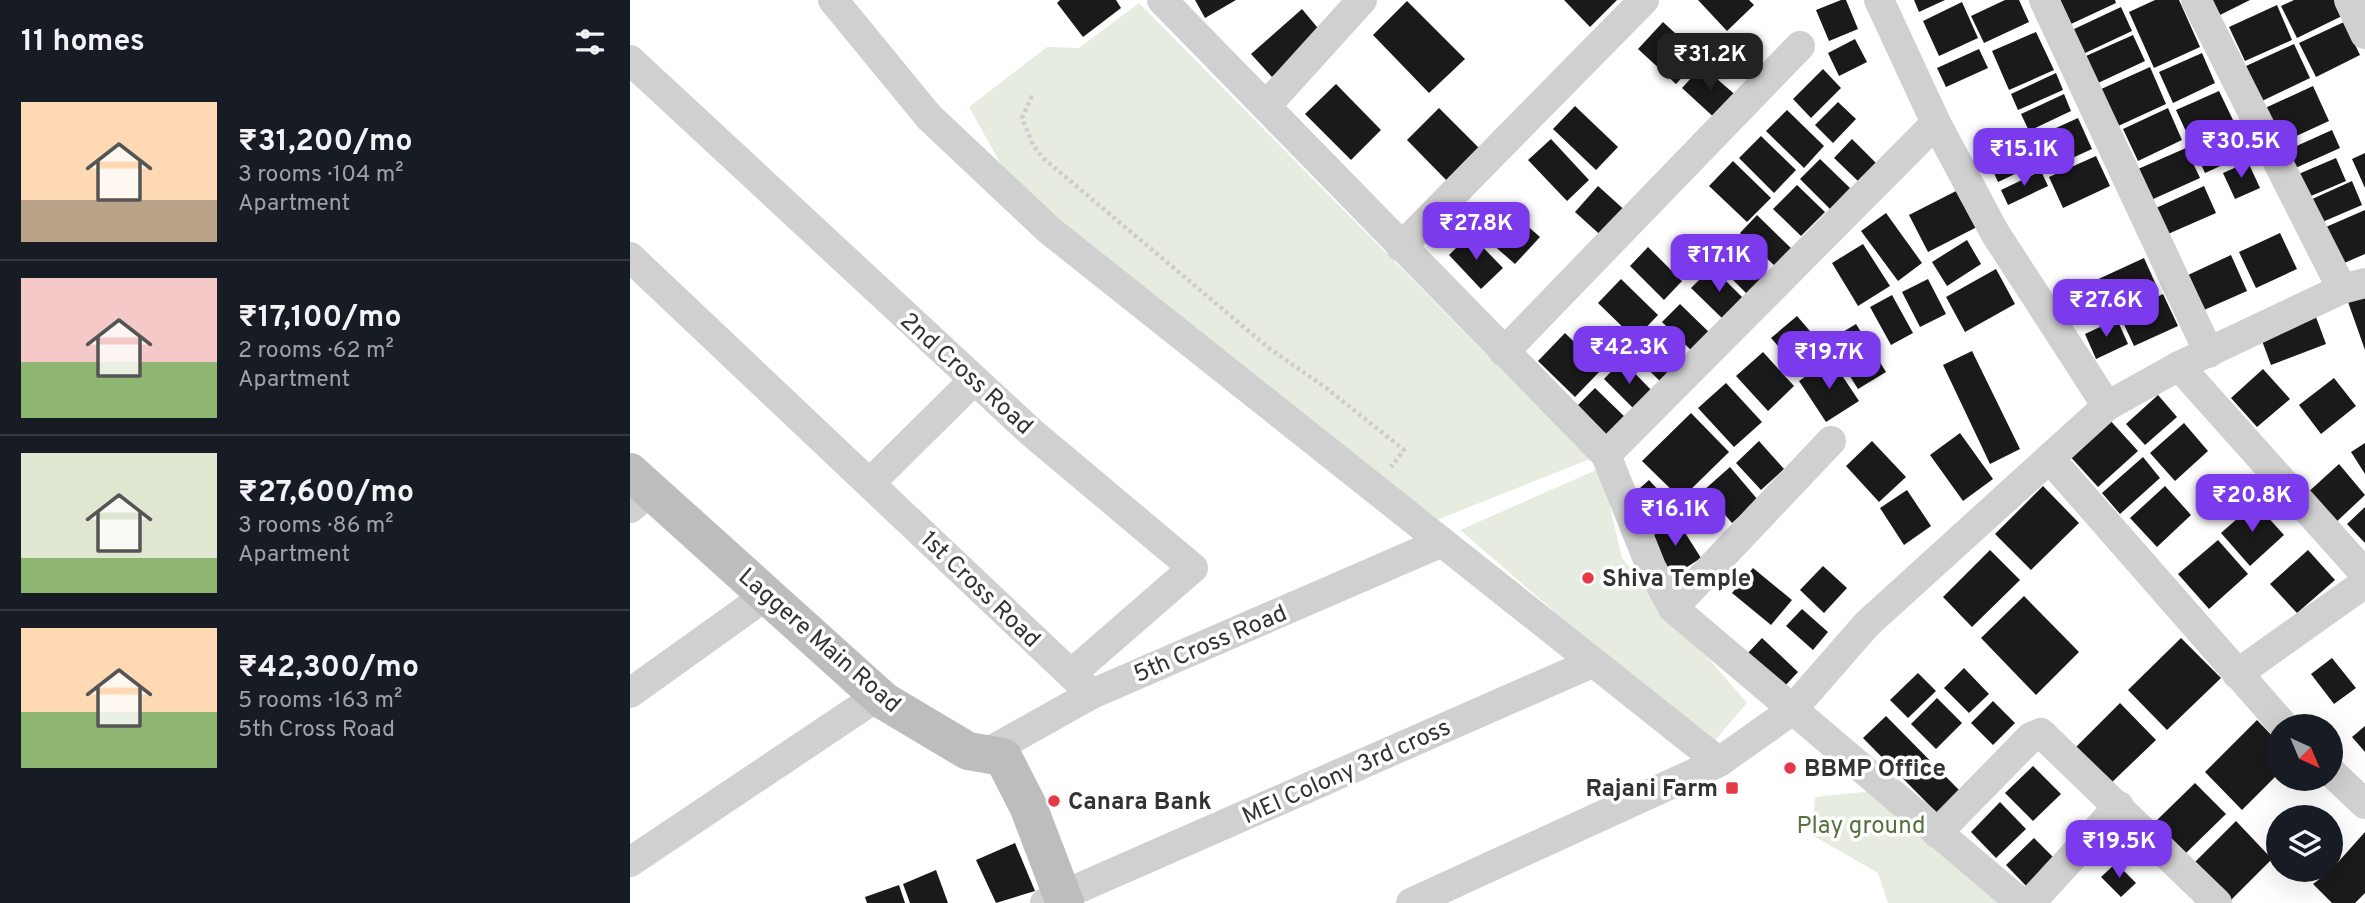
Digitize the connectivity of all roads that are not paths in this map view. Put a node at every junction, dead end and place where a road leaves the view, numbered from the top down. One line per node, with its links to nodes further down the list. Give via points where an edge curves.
1 (833, 0): 27 (street, via 929,117 988,176)
2 (1162, 0): 12 (street)
3 (1362, 0): 12 (street)
4 (1644, 0): 14 (street)
5 (1879, 0): 13 (street)
6 (2044, 0): 18 (street)
7 (2196, 0): 16 (street)
8 (2348, 0): 9 (street)
9 (2365, 34)
10 (1800, 46): 17 (street)
11 (630, 60): 20 (street, 2nd Cross Road)
12 (1266, 106): 14 (street)
13 (1936, 123): 21 (street, via 1995,233); 23 (street)
14 (1401, 247): 17 (street)
15 (630, 257): 25 (street, 1st Cross Road)
16 (2353, 286): 18 (street)
17 (1504, 352): 23 (street)
18 (2208, 353): 19 (street)
19 (2179, 366): 21 (street); 28 (street)
20 (974, 380): 25 (street); 34 (street, 2nd Cross Road, via 1193,568)
21 (2107, 406): 24 (street)
22 (1831, 441): 31 (street)
23 (1606, 456): 31 (street, via 1651,567)
24 (2050, 460): 33 (street); 37 (street, via 1867,624)
25 (870, 483): 34 (street, 1st Cross Road)
26 (637, 490): 30 (street, Laggere Main Road)
27 (1440, 543): 32 (street); 34 (street, 5th Cross Road)
28 (2365, 574)
29 (2365, 583): 33 (street)
30 (767, 595): 35 (street); 36 (street, Laggere Main Road)
31 (1673, 608): 37 (street)
32 (1592, 663): 40 (street); 46 (street, MEI Colony 3rd cross)
33 (2237, 674): 38 (street)
34 (1081, 684): 39 (street, 5th Cross Road)
35 (630, 693)
36 (878, 696): 39 (street, Laggere Main Road, via 968,751); 45 (street)
37 (1791, 711): 40 (street); 44 (street)
38 (2273, 714)
39 (985, 754): 46 (street, Laggere Main Road, via 1003,757 1028,806)
40 (1719, 762): 47 (street)
41 (2343, 783): 42 (street)
42 (2365, 804)
43 (2119, 806): 44 (street, via 2041,733 2031,737); 49 (street); 50 (street)
44 (1937, 833): 48 (street)
45 (630, 862)
46 (1057, 901)
47 (1411, 903)
48 (2021, 903)
49 (2030, 903)
50 (2217, 903)

